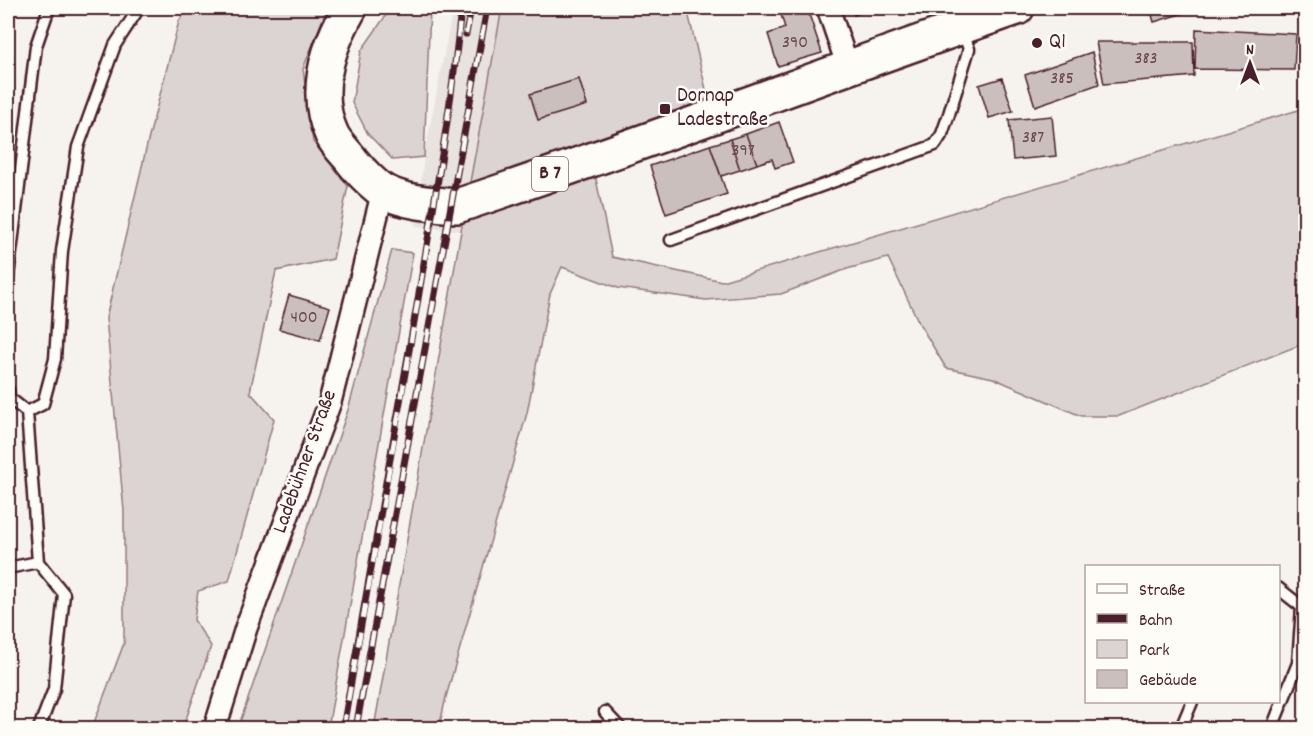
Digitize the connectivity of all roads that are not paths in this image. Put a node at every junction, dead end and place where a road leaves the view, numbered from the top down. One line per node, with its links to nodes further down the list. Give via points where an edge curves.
1 (49, 8): 10 (lane, via 36,46)
2 (139, 8): 12 (lane, via 115,45 78,147 63,251 55,359 43,404)
3 (350, 8): 8 (main road, B 7, via 326,63 323,83 327,119 345,153)
4 (828, 8): 7 (street)
5 (1017, 8): 6 (main road, B 7)
6 (958, 17): 7 (main road, B 7); 9 (lane, via 969,49 942,134 934,145)
7 (848, 67): 8 (main road, B 7, via 457,206 414,202)
8 (383, 191): 19 (street, Ladebühner Straße, via 330,402 246,628)
9 (671, 240)
10 (8, 277)
11 (8, 389): 12 (lane, via 9,398)
12 (27, 411): 13 (lane)
13 (38, 562): 14 (lane); 18 (lane, via 64,594 54,689)
14 (8, 568)
15 (1280, 590): 22 (lane, via 1302,607 1298,663)
16 (1192, 703): 21 (lane)
17 (605, 712): 20 (lane)
18 (39, 729)
19 (215, 729)
20 (620, 729)
21 (1181, 729)
22 (1272, 729)

